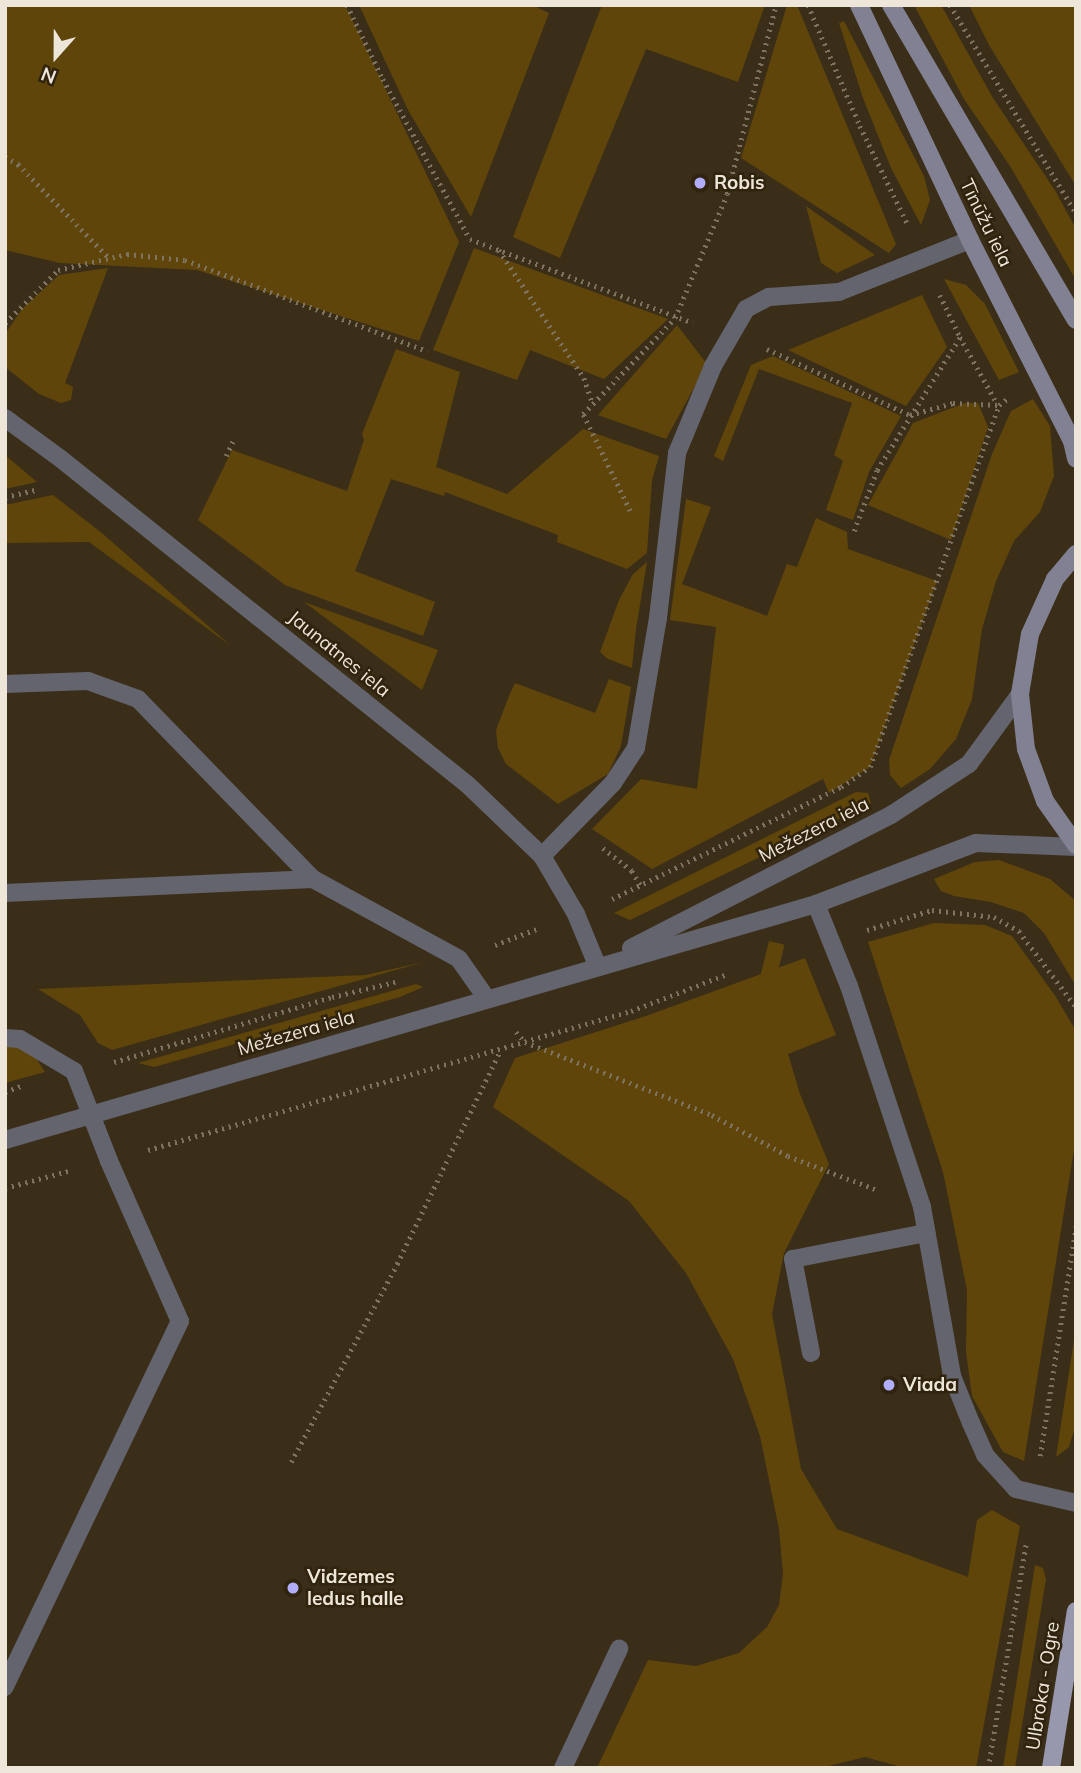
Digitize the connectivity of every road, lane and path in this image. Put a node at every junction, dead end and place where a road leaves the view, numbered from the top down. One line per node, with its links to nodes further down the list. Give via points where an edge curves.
1 (347, 5): 10 (path, via 470,239)
2 (776, 5): 13 (path, via 727,194)
3 (808, 5): 12 (path)
4 (859, 5): 9 (main road, Tīnūžu iela)
5 (891, 5): 14 (main road, Tīnūžu iela)
6 (950, 5): 8 (path)
7 (5, 157): 11 (path, via 18,164)
8 (1076, 213)
9 (970, 240): 12 (street); 25 (main road, Tīnūžu iela, via 1072,442)
10 (499, 250): 13 (path); 19 (path, via 584,378)
11 (109, 258): 15 (path, via 58,270); 18 (path, via 127,254 185,260)
12 (924, 258): 16 (street, via 839,292 769,297 746,309); 17 (path)
13 (675, 318): 16 (path); 19 (path)
14 (1076, 320)
15 (5, 323)
16 (731, 333): 21 (path); 32 (street, via 677,453 658,618 636,748 612,783)
17 (960, 337): 20 (path); 21 (path)
18 (427, 351)
19 (593, 404): 26 (path, via 583,414)
20 (999, 405): 21 (path, via 953,403); 31 (path)
21 (910, 415): 27 (path, via 877,470)
22 (5, 418): 34 (street, Jaunatnes iela, via 468,785)
23 (234, 439): 24 (path)
24 (226, 456)
25 (1076, 459)
26 (634, 519)
27 (854, 531)
28 (1076, 554): 30 (main road, via 1055,579 1030,634)
29 (5, 684): 35 (street, via 88,681 138,699)
30 (1020, 694): 33 (main road, via 1030,759 1045,801); 40 (street, Mežezera iela, via 969,764 902,807)
31 (870, 767)
32 (572, 824): 34 (street); 36 (path, via 632,872)
33 (1076, 846): 38 (street, Mežezera iela, via 976,843)
34 (542, 856): 40 (street, Jaunatnes iela, via 576,914)
35 (313, 879): 37 (street); 42 (street, via 459,959)
36 (641, 886)
37 (5, 893)
38 (816, 904): 39 (street); 40 (street, Mežezera iela)
39 (833, 941): 43 (path, via 932,910 994,917 1019,931); 51 (street)
40 (597, 965): 42 (street, Mežezera iela)
41 (728, 974): 45 (path, via 631,1011)
42 (487, 999): 47 (street, Mežezera iela)
43 (1076, 1007)
44 (5, 1038): 47 (street, via 20,1039 75,1071)
45 (524, 1042): 46 (path); 51 (path, via 712,1115 788,1156)
46 (500, 1050): 49 (path); 55 (path, via 397,1264)
47 (92, 1115): 48 (street, Mežezera iela); 49 (street)
48 (5, 1140)
49 (109, 1161): 50 (path); 61 (street, via 180,1321)
50 (5, 1188)
51 (922, 1207): 53 (street)
52 (1076, 1225): 56 (path)
53 (926, 1233): 54 (street, via 793,1259); 57 (street, via 952,1377 985,1455 1016,1489)
54 (811, 1353)
55 (291, 1462)
56 (1040, 1462)
57 (1076, 1503)
58 (1026, 1544): 63 (path)
59 (1076, 1611): 64 (main road, Ulbroka - Ogre)
60 (619, 1649): 62 (street)
61 (5, 1687)
62 (563, 1768)
63 (988, 1768)
64 (1051, 1768)

